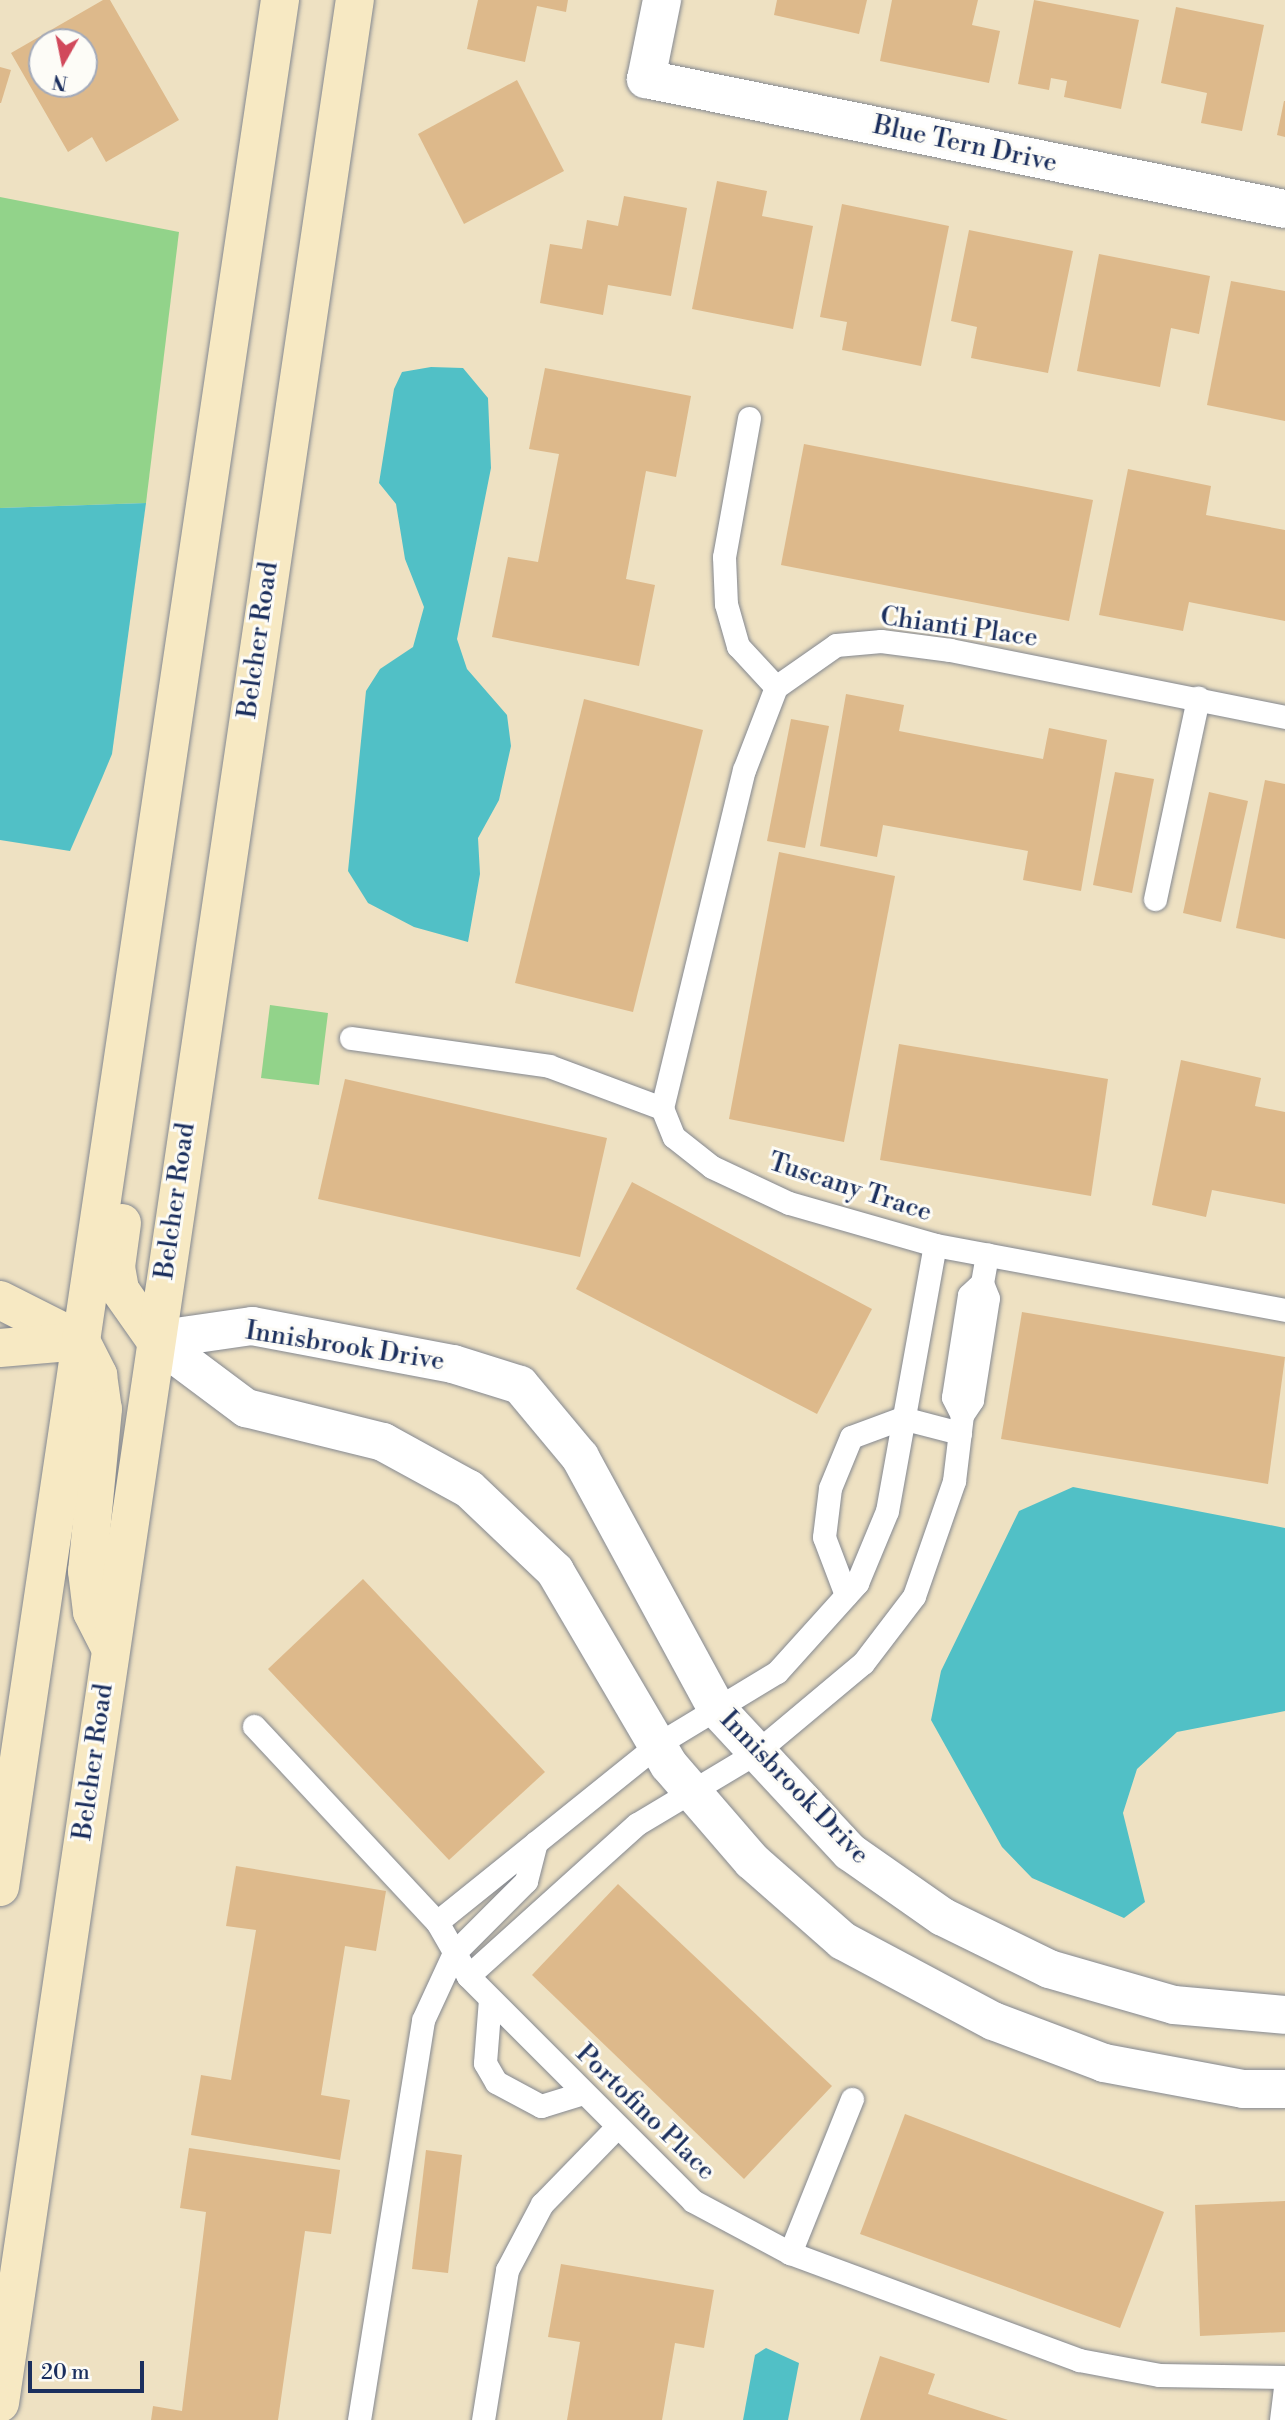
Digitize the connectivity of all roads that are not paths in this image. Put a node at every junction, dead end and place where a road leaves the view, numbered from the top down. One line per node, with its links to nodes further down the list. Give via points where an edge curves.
1 (280, 0): 10 (main road)
2 (355, 0): 17 (main road, Belcher Road)
3 (662, 0): 4 (street, Blue Tern Drive, via 646,79)
4 (1285, 209)
5 (749, 418): 6 (lane, via 724,557 726,604 738,646)
6 (776, 687): 7 (lane, Chianti Place, via 836,645 881,641); 12 (lane, via 744,770)
7 (1198, 698): 8 (lane, Chianti Place); 9 (lane)
8 (1285, 717)
9 (1156, 899)
10 (128, 1031): 17 (main road, via 139,1109 116,1267 131,1312); 18 (main road)
11 (351, 1038): 12 (lane, via 549,1066)
12 (662, 1108): 13 (lane, Tuscany Trace, via 674,1137 712,1167 789,1203)
13 (935, 1245): 14 (lane, Tuscany Trace); 20 (lane)
14 (987, 1254): 16 (lane, Tuscany Trace); 21 (lane, via 982,1283 988,1298 972,1400)
15 (0, 1300): 18 (main road)
16 (1285, 1310)
17 (155, 1340): 23 (main road, Belcher Road); 24 (street, Innisbrook Drive, via 252,1326 453,1364 520,1385 580,1457); 26 (street, via 246,1408 383,1442 469,1489 555,1571)
18 (81, 1341): 19 (main road); 23 (main road, via 98,1375 103,1409 87,1571 92,1612); 31 (main road)
19 (0, 1348)
20 (902, 1418): 21 (lane); 22 (lane, via 887,1511); 22 (lane, via 851,1437 830,1488 824,1537)
21 (961, 1424): 27 (lane, via 954,1482 914,1596 863,1663)
22 (846, 1595): 24 (lane, via 778,1672)
23 (111, 1649): 45 (main road, Belcher Road)
24 (717, 1709): 26 (lane); 27 (street, Innisbrook Drive)
25 (254, 1726): 33 (lane, Portofino Place)
26 (658, 1744): 28 (street); 29 (lane)
27 (754, 1754): 28 (lane); 37 (street, Innisbrook Drive, via 850,1852 943,1917 1049,1969 1174,2005)
28 (694, 1794): 32 (lane, via 638,1824); 38 (street, via 752,1861 843,1941 993,2021 1104,2063 1242,2089)
29 (536, 1842): 30 (lane); 33 (lane)
30 (526, 1881): 32 (lane); 34 (lane)
31 (0, 1887)
32 (547, 1905): 35 (lane)
33 (437, 1922): 34 (lane, Portofino Place)
34 (454, 1953): 35 (lane, Portofino Place); 46 (lane, via 423,2020)
35 (468, 1976): 36 (lane, Portofino Place)
36 (490, 1998): 39 (lane, Portofino Place); 39 (lane, via 485,2063 496,2082 541,2106)
37 (1285, 2015)
38 (1285, 2089)
39 (583, 2093): 41 (lane, Portofino Place)
40 (852, 2099): 42 (lane)
41 (617, 2127): 42 (lane, Portofino Place, via 693,2201); 47 (lane, via 542,2204 507,2270)
42 (790, 2253): 43 (lane, Portofino Place, via 1079,2360 1159,2375)
43 (1285, 2377)
44 (1285, 2389): 48 (lane)
45 (0, 2403)
46 (359, 2420)
47 (483, 2420)
48 (1281, 2420)

